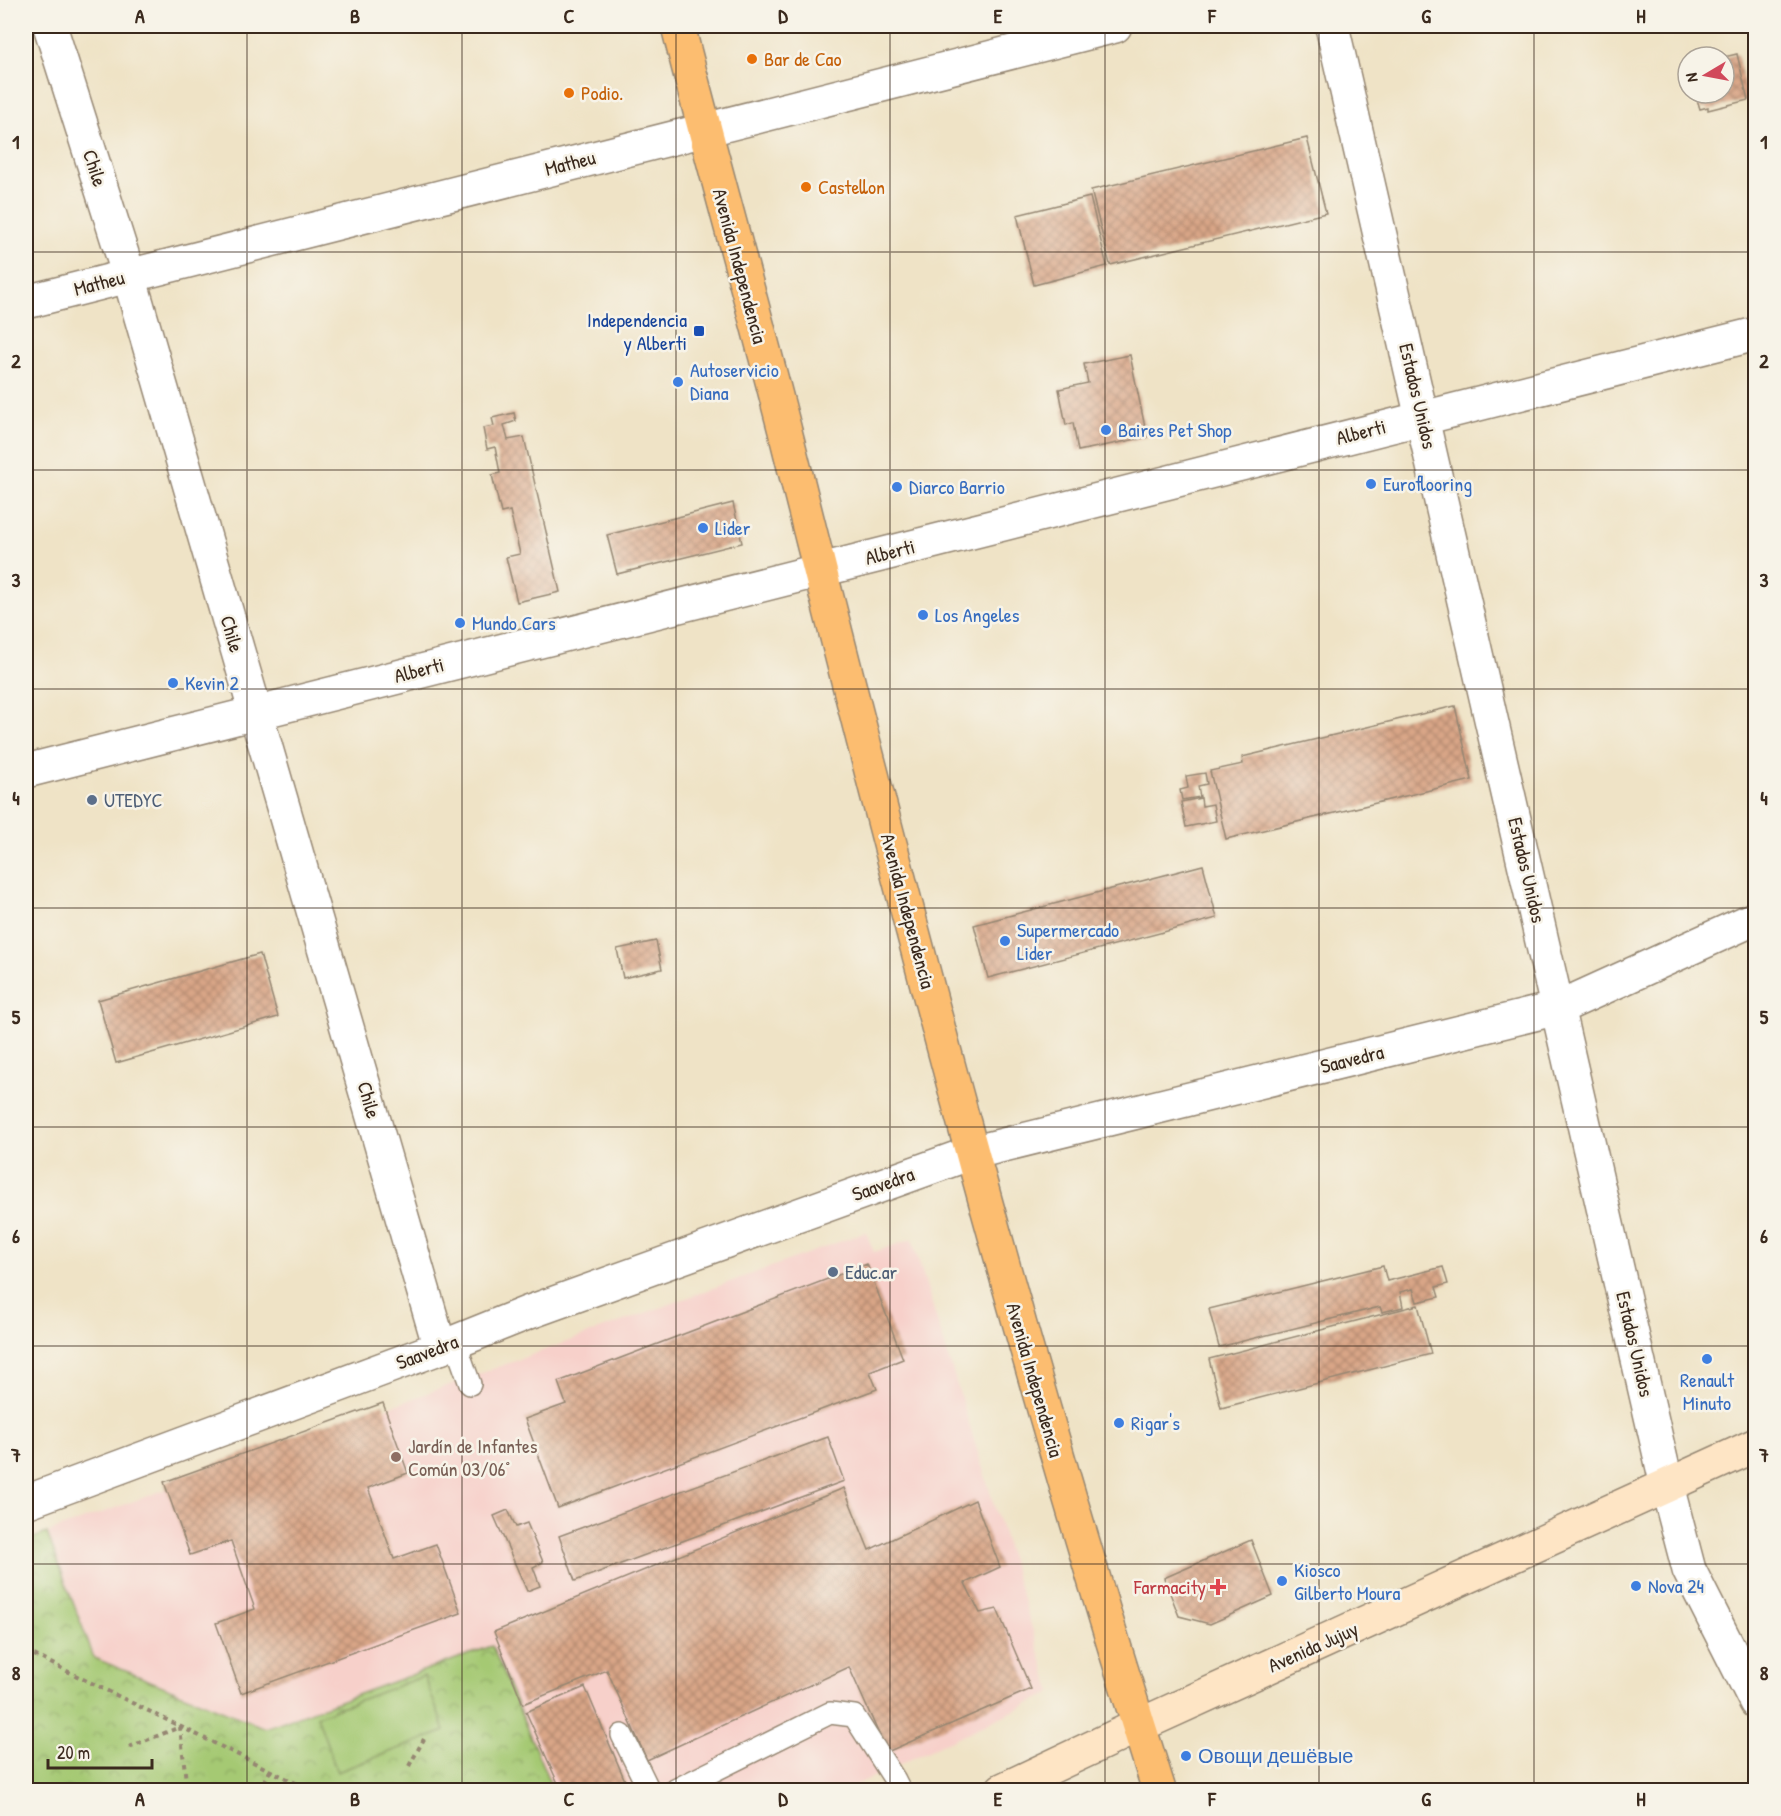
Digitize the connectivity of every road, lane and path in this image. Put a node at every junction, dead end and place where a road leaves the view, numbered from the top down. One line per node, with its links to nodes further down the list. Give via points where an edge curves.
1 (50, 26): 6 (street, Chile)
2 (678, 26): 5 (main road, Avenida Independencia)
3 (1115, 26): 5 (street, Matheu)
4 (1332, 26): 9 (street, Estados Unidos)
5 (704, 129): 6 (street, Matheu); 10 (main road, Avenida Independencia)
6 (129, 276): 7 (street, Matheu); 11 (street, Chile)
7 (26, 302)
8 (1755, 334): 9 (street, Alberti)
9 (1422, 416): 10 (street, Alberti); 14 (street, Estados Unidos)
10 (819, 570): 11 (street, Alberti); 15 (main road, Avenida Independencia)
11 (255, 711): 12 (street, Alberti); 16 (street, Chile)
12 (26, 771)
13 (1755, 918): 14 (street, Saavedra)
14 (1558, 1008): 15 (street, Saavedra); 19 (street, Estados Unidos)
15 (971, 1153): 16 (street, Saavedra); 23 (main road, Avenida Independencia)
16 (447, 1345): 17 (lane); 20 (street, Saavedra)
17 (471, 1384)
18 (1755, 1446): 19 (main road, Avenida Jujuy)
19 (1667, 1486): 22 (street, Estados Unidos, via 1689,1570); 23 (main road, Avenida Jujuy)
20 (26, 1503)
21 (26, 1651): 24 (path)
22 (1755, 1701)
23 (1138, 1726): 30 (main road, Avenida Jujuy); 37 (main road, Avenida Independencia)
24 (180, 1727): 27 (path); 29 (path); 31 (path)
25 (622, 1736): 34 (lane)
26 (424, 1739): 28 (path)
27 (129, 1747)
28 (409, 1766)
29 (270, 1771): 32 (path); 33 (path)
30 (1016, 1788)
31 (187, 1791)
32 (260, 1791)
33 (310, 1791)
34 (649, 1791)
35 (675, 1791): 36 (lane, via 830,1713 854,1716)
36 (900, 1791)
37 (1159, 1791)

